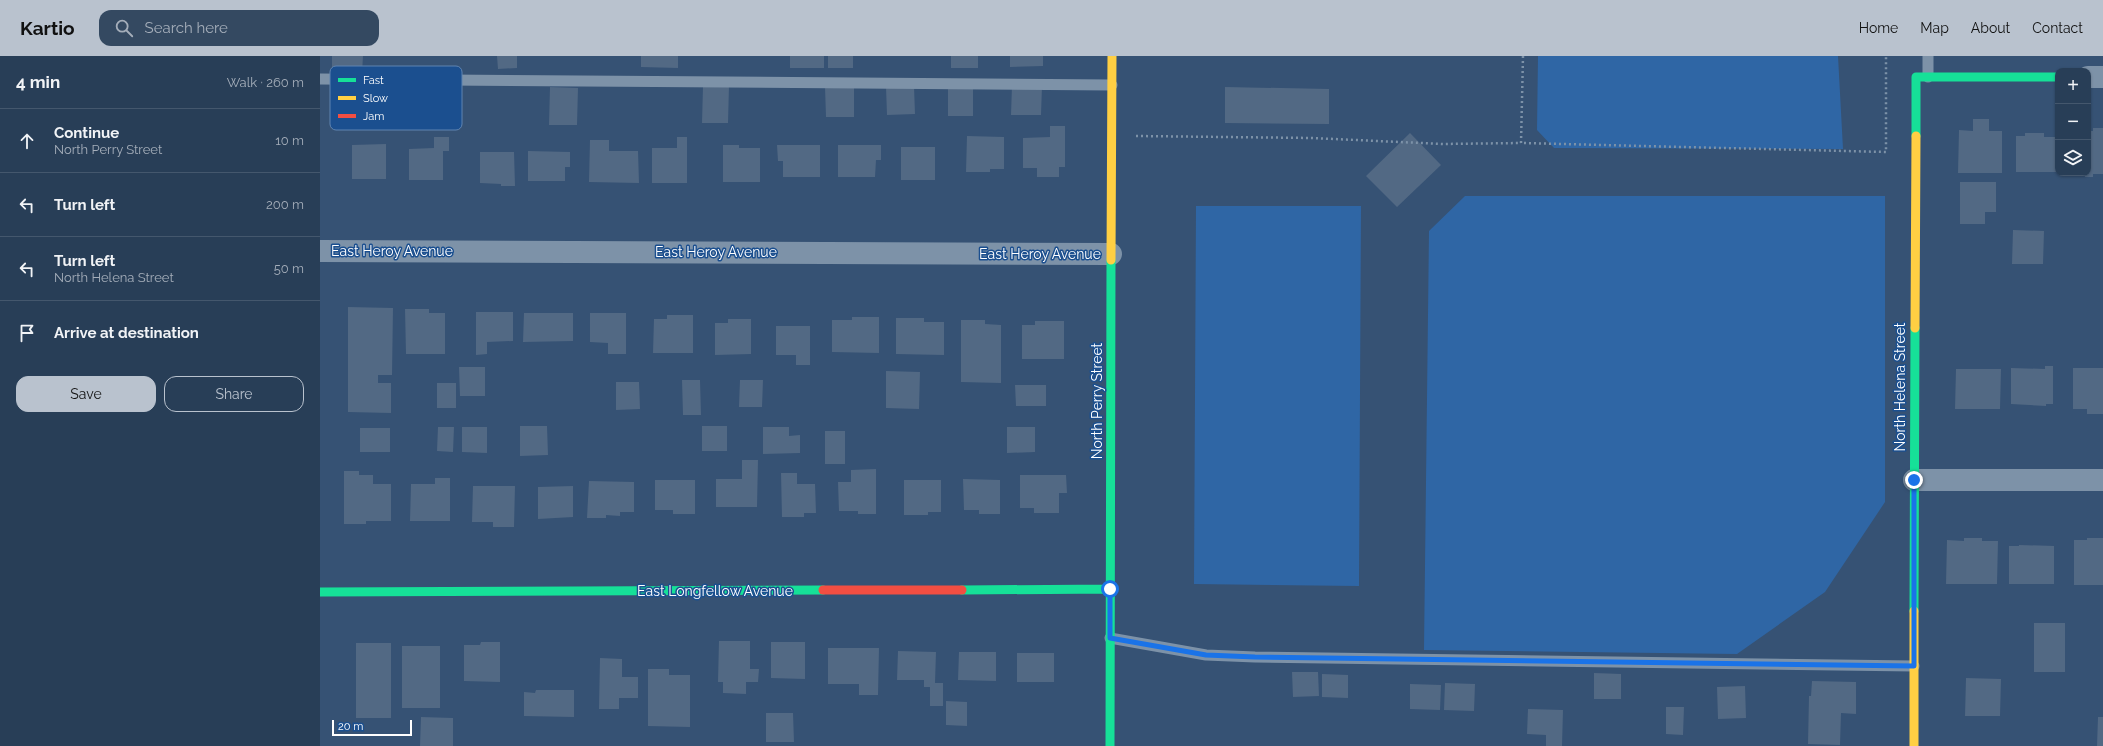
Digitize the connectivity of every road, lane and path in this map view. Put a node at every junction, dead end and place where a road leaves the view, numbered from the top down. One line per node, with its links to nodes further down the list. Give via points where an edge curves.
1 (1112, 56): 12 (street, North Perry Street)
2 (1523, 56): 14 (path)
3 (1886, 56): 14 (path, via 1886,152)
4 (1928, 56): 5 (lane)
5 (1928, 77): 6 (street); 17 (street, North Helena Street, via 1916,77)
6 (2055, 77)
7 (2091, 77): 8 (street)
8 (2103, 77)
9 (320, 79): 10 (lane)
10 (330, 79)
11 (462, 80): 12 (lane)
12 (1112, 85): 16 (street, North Perry Street)
13 (1135, 136): 14 (path, via 1312,138 1443,144)
14 (1521, 143)
15 (320, 251): 16 (street, East Heroy Avenue)
16 (1111, 254): 19 (street, North Perry Street)
17 (1914, 480): 18 (street); 22 (street, North Helena Street)
18 (2103, 480)
19 (1110, 589): 20 (street, East Longfellow Avenue); 21 (street, North Perry Street)
20 (320, 592)
21 (1110, 638): 22 (lane, via 1206,655 1255,657); 23 (street, North Perry Street)
22 (1914, 666): 24 (street, North Helena Street)
23 (1110, 746)
24 (1914, 746)

